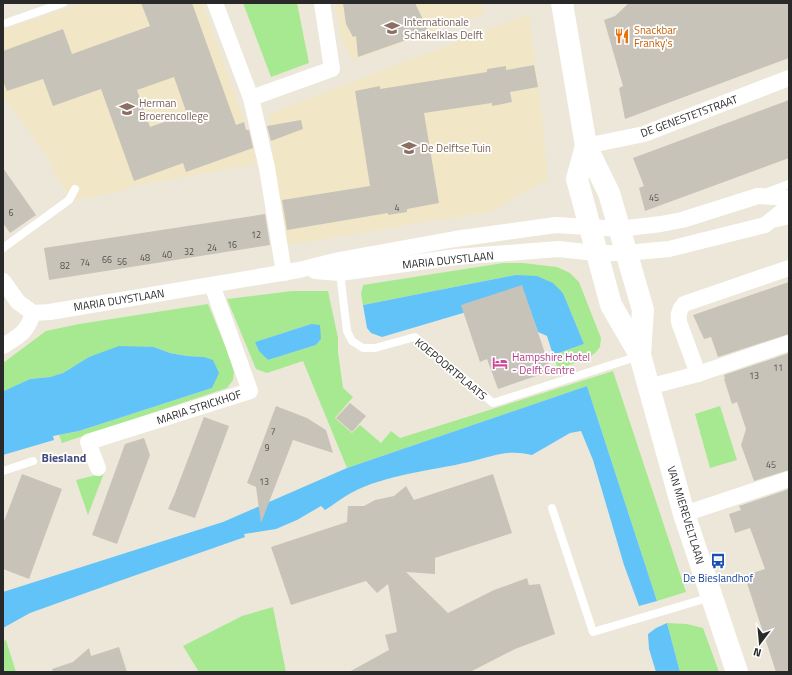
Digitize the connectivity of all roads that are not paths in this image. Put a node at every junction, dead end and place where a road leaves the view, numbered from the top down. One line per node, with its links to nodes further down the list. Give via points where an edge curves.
1 (63, 3): 5 (lane)
2 (216, 3): 7 (street)
3 (322, 3): 7 (street, via 332,69)
4 (562, 3): 8 (main road)
5 (6, 23)
6 (789, 78): 8 (street, DE GENESTETSTRAAT, via 644,134)
7 (251, 98): 22 (street)
8 (586, 146): 16 (main road, via 577,179); 17 (main road, via 608,193)
9 (789, 184): 11 (lane)
10 (75, 189): 18 (lane, via 70,200)
11 (758, 196): 12 (street); 17 (street, MARIA DUYSTLAAN, via 682,220)
12 (789, 198)
13 (789, 206): 15 (street)
14 (789, 220): 15 (lane)
15 (765, 226): 20 (street, MARIA DUYSTLAAN, via 669,249)
16 (589, 227): 17 (street, MARIA DUYSTLAAN); 19 (main road); 22 (street, MARIA DUYSTLAAN, via 556,225 455,239 339,260)
17 (619, 229): 20 (main road)
18 (3, 248)
19 (596, 253): 20 (street, MARIA DUYSTLAAN); 23 (street, MARIA DUYSTLAAN, via 558,250 456,257); 29 (main road, via 611,305)
20 (625, 253): 29 (main road, via 643,310)
21 (789, 268): 30 (street, via 684,304 680,308 679,322)
22 (292, 272): 23 (street, MARIA DUYSTLAAN); 25 (street, MARIA DUYSTLAAN)
23 (340, 273): 29 (lane, KOEPOORTPLAATS, via 347,332 352,341 363,348 375,348 415,337 493,403)
24 (3, 281): 26 (street, via 18,302)
25 (212, 285): 26 (street, MARIA DUYSTLAAN); 33 (street, MARIA STRICKHOF, via 250,391 88,442)
26 (33, 313): 28 (street, via 25,331)
27 (789, 343): 30 (street)
28 (3, 346)
29 (640, 355): 31 (main road, VAN MIEREVELTLAAN)
30 (698, 374): 31 (street)
31 (648, 387): 37 (main road, VAN MIEREVELTLAAN)
32 (33, 462): 34 (lane)
33 (98, 468)
34 (3, 471)
35 (789, 480): 37 (street)
36 (552, 508): 38 (lane, via 593,632)
37 (684, 514): 38 (main road, VAN MIEREVELTLAAN)
38 (712, 597): 39 (main road, VAN MIEREVELTLAAN)
39 (737, 672)

